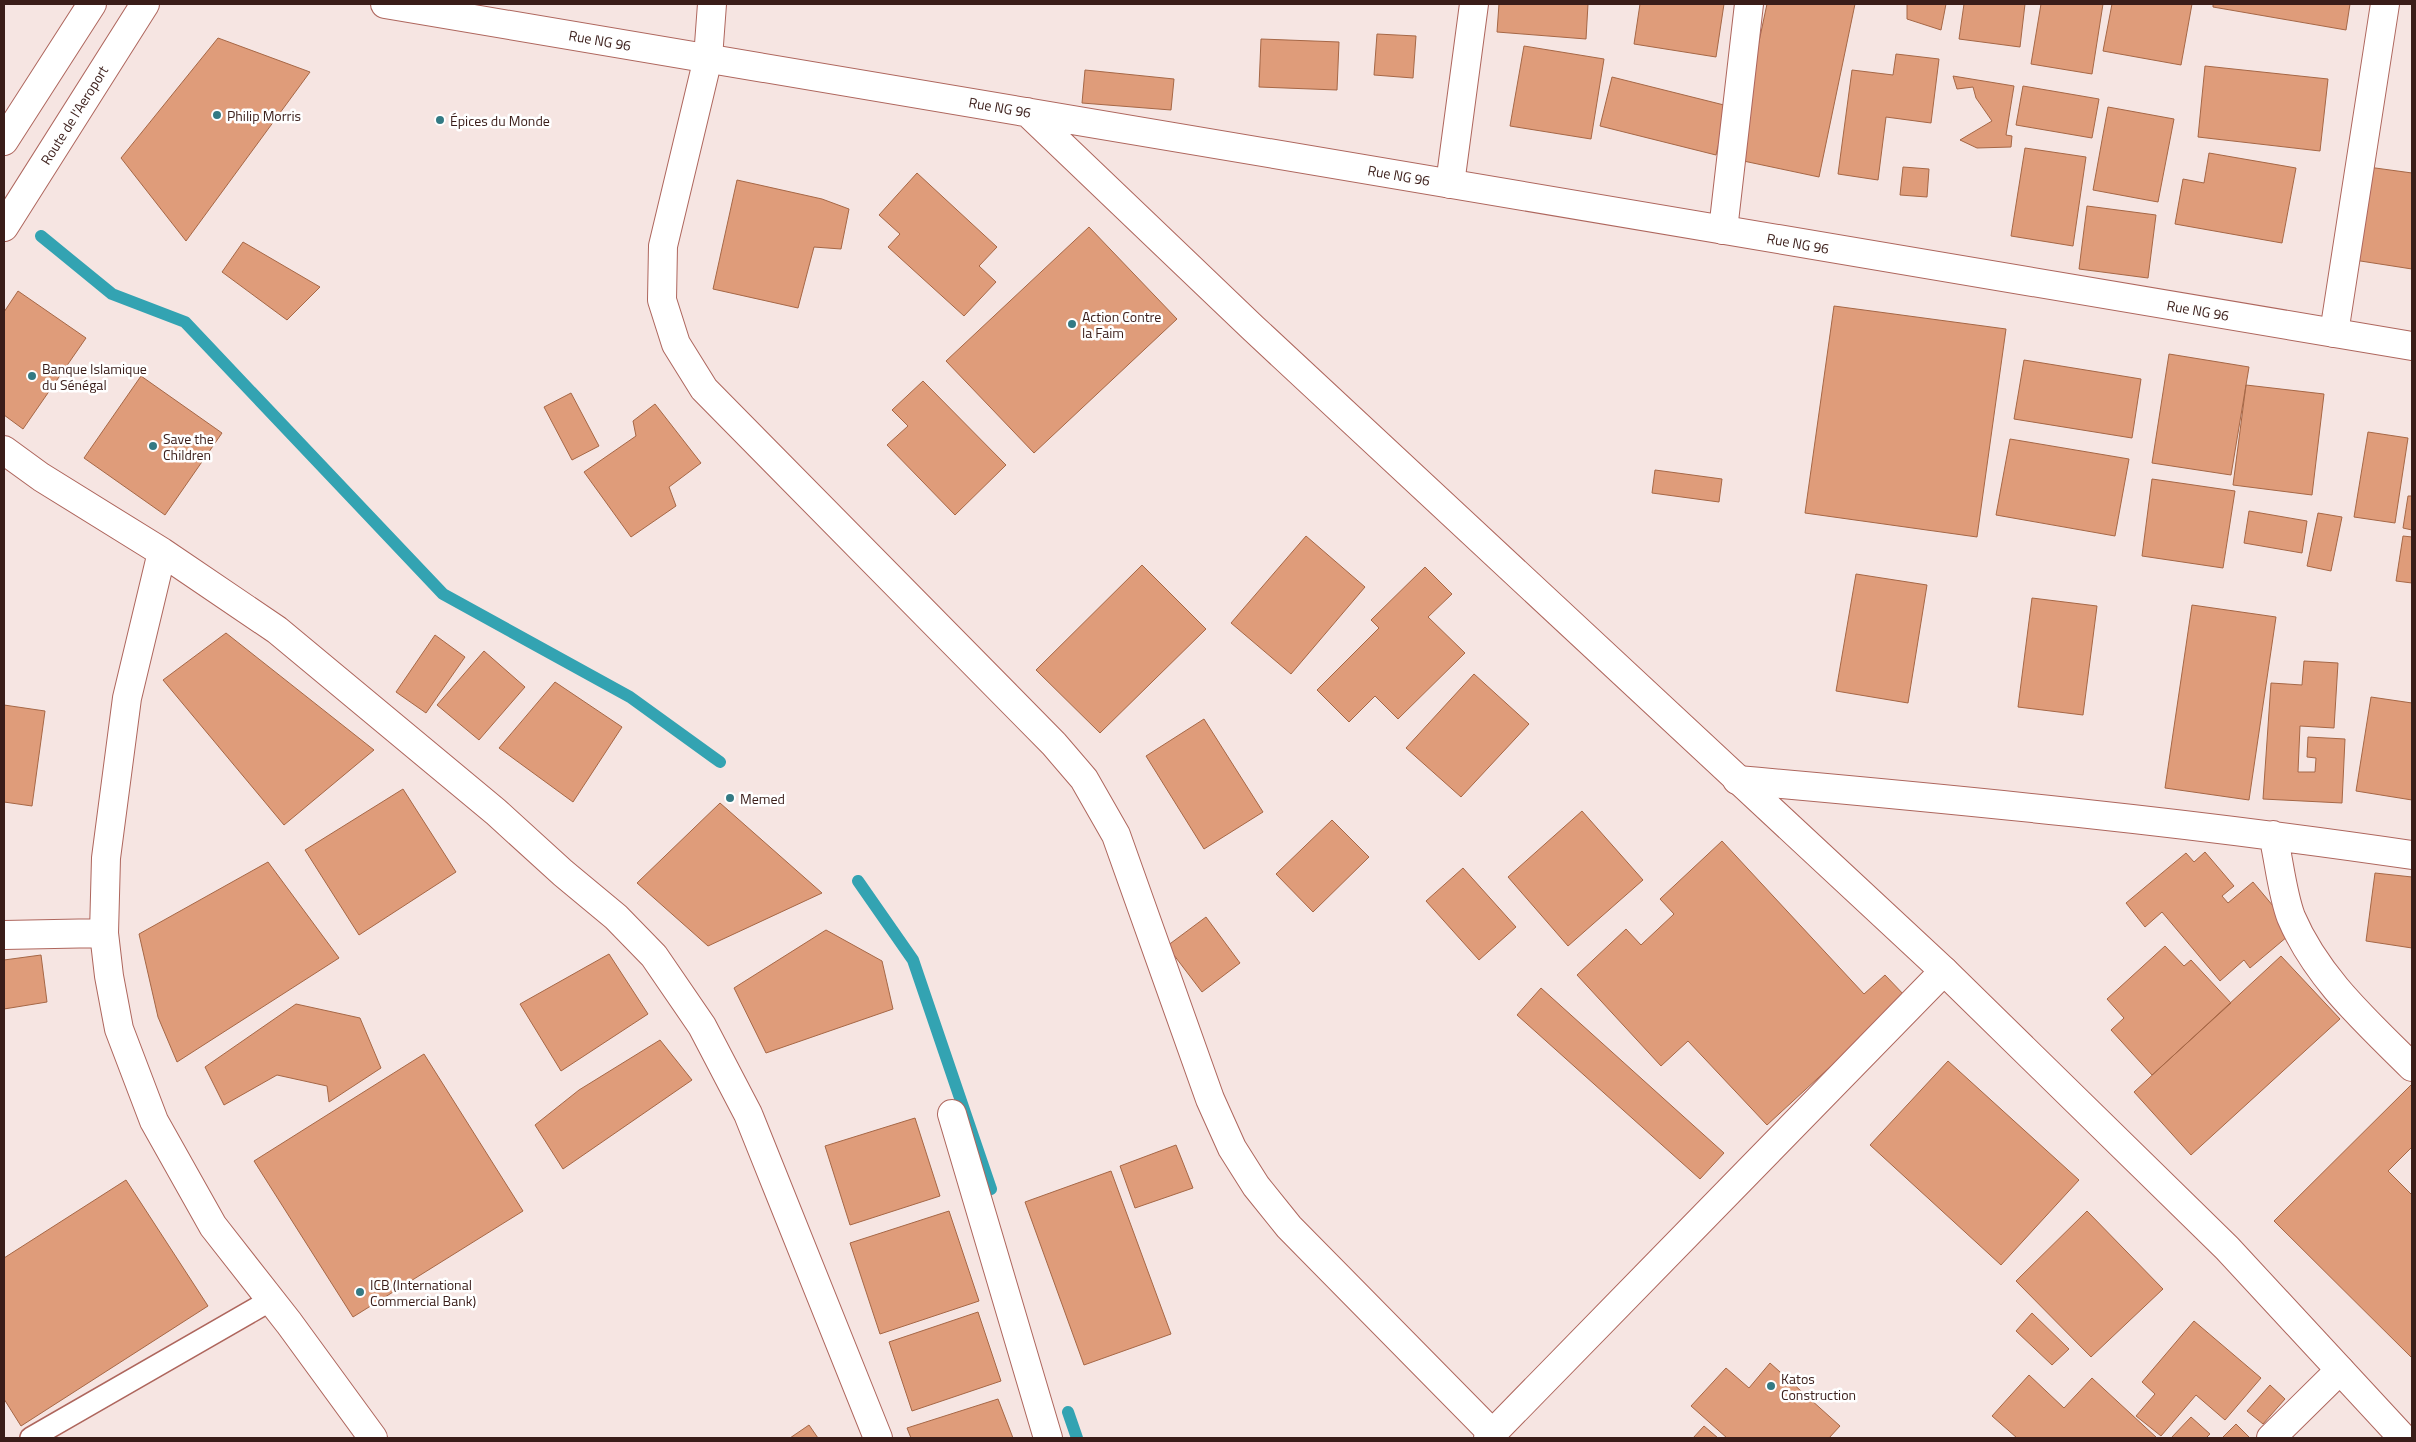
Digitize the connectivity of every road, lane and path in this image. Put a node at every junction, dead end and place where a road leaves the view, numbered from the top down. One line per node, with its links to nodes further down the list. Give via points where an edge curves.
1 (92, 4): 10 (main road)
2 (145, 4): 12 (main road, Route de l'Aeroport)
3 (386, 4): 8 (main road, Rue NG 96)
4 (712, 4): 8 (main road)
5 (1474, 4): 11 (main road)
6 (1749, 4): 13 (main road)
7 (2385, 4): 14 (main road)
8 (708, 58): 9 (main road, Rue NG 96); 28 (main road, via 663,246 662,300 676,344 704,390 1054,744 1084,779 1116,834 1210,1099 1232,1148 1256,1186 1289,1227)
9 (1027, 112): 11 (main road, Rue NG 96); 18 (main road, via 1253,328)
10 (4, 142)
11 (1450, 184): 13 (main road, Rue NG 96)
12 (4, 227)
13 (1723, 230): 14 (main road, Rue NG 96)
14 (2334, 333): 15 (main road, Rue NG 96)
15 (2412, 346)
16 (4, 450): 17 (main road, via 41,478)
17 (162, 552): 21 (main road, via 127,698 106,858); 31 (main road, via 277,630 424,750 562,873 616,916 654,956 702,1026 748,1114)
18 (1738, 780): 19 (main road); 23 (main road)
19 (2273, 835): 20 (main road); 24 (main road, via 2291,915 2308,951 2339,994)
20 (2412, 855)
21 (104, 933): 22 (main road); 26 (main road, via 120,1029 154,1121 213,1226)
22 (4, 935)
23 (1944, 971): 27 (main road, via 2227,1248); 28 (main road)
24 (2412, 1067)
25 (952, 1114): 32 (main road)
26 (271, 1300): 29 (lane); 30 (main road)
27 (2340, 1370): 33 (main road); 34 (main road)
28 (1490, 1436)
29 (31, 1438)
30 (373, 1438)
31 (878, 1438)
32 (1048, 1438)
33 (2271, 1438)
34 (2403, 1438)

